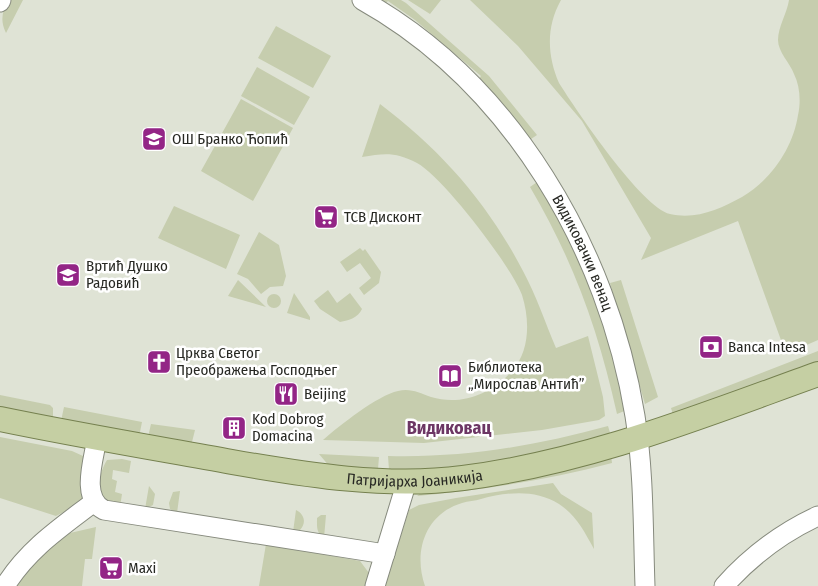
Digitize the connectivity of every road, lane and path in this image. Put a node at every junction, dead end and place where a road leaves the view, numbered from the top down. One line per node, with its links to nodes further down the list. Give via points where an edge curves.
1 (362, 0): 5 (street, Видиковачки венац, via 389,15 443,57 487,101 541,171 607,303 628,379)
2 (818, 374): 5 (main road, Патријарха Јоаникија)
3 (0, 419): 4 (main road, Патријарха Јоаникија)
4 (97, 438): 6 (main road, Патријарха Јоаникија, via 307,474); 7 (street, via 90,484)
5 (638, 439): 6 (main road, Патријарха Јоаникија, via 525,469 461,479); 12 (street, Видиковачки венац)
6 (407, 481): 9 (street)
7 (99, 506): 9 (street); 10 (street, via 42,541)
8 (818, 516): 13 (street, via 766,546)
9 (385, 554): 11 (street)
10 (5, 586)
11 (375, 586)
12 (645, 586)
13 (724, 586)

